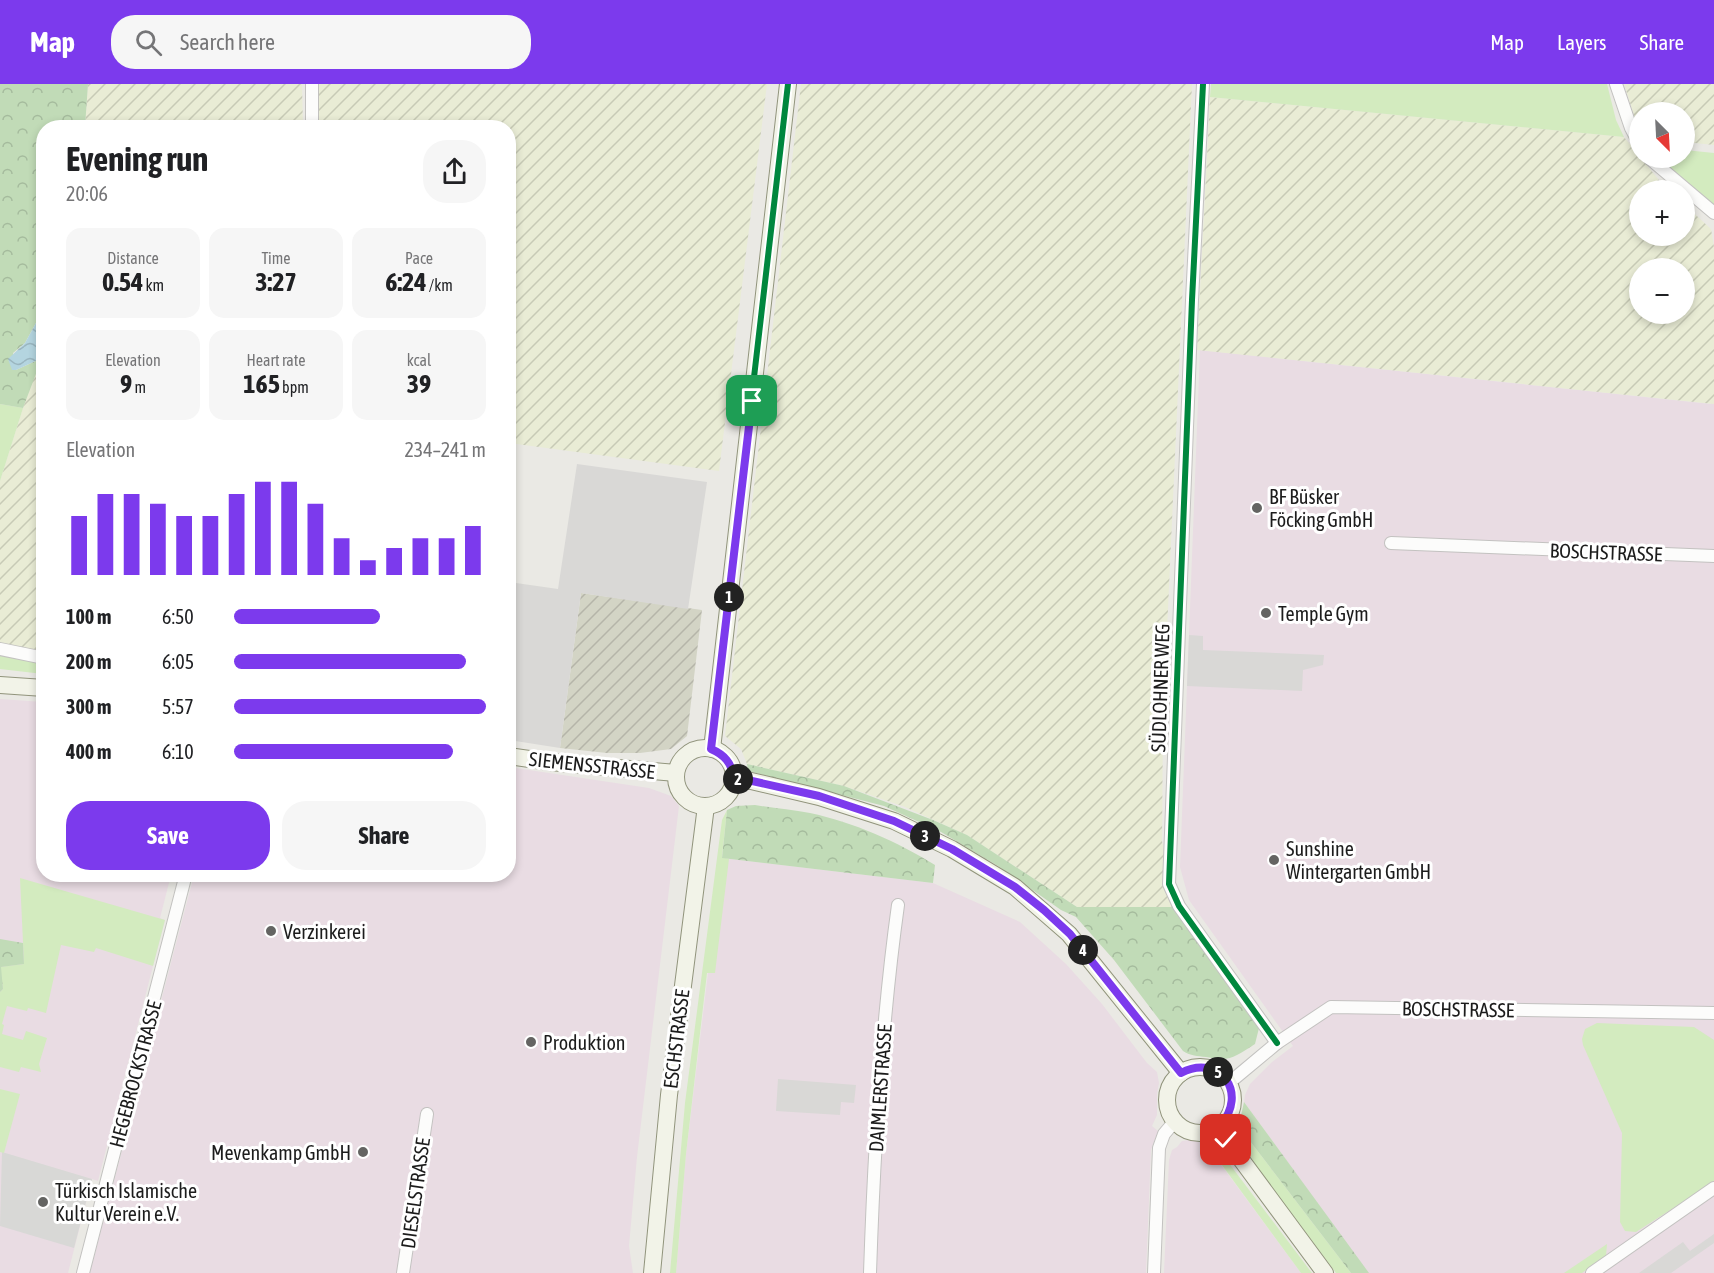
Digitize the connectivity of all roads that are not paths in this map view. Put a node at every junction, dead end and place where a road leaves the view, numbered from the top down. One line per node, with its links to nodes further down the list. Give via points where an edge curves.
1 (312, 84): 5 (street)
2 (788, 84): 15 (main road)
3 (1203, 84): 23 (street, SÜDLOHNER WEG, via 1169,884 1179,906)
4 (1616, 84): 6 (street)
5 (312, 120)
6 (1629, 122)
7 (1661, 168): 8 (street)
8 (1714, 213)
9 (1391, 543): 10 (street, BOSCHSTRASSE)
10 (1714, 556)
11 (0, 650): 12 (street)
12 (36, 657)
13 (0, 685): 14 (main road)
14 (36, 687)
15 (711, 749): 17 (main road, via 702,748 684,756); 18 (main road, via 728,759)
16 (516, 757): 17 (main road, SIEMENSSTRASSE)
17 (676, 773): 19 (main road, via 680,793 687,800)
18 (734, 777): 19 (main road, via 725,797); 24 (main road, via 819,796 894,821 952,849 1015,887 1070,934)
19 (706, 806): 32 (main road, ESCHSTRASSE, via 669,1095)
20 (184, 882): 30 (street, HEGEBROCKSTRASSE)
21 (898, 905): 33 (street, DAIMLERSTRASSE, via 881,1065)
22 (1714, 1013): 23 (street, BOSCHSTRASSE, via 1331,1007)
23 (1277, 1043): 25 (street, BOSCHSTRASSE)
24 (1181, 1073): 25 (main road, via 1200,1067 1220,1073); 27 (main road, via 1168,1094 1169,1112)
25 (1227, 1081): 28 (main road, via 1233,1105)
26 (426, 1114): 31 (street, DIESELSTRASSE)
27 (1175, 1121): 28 (main road, via 1196,1132 1209,1132); 34 (street, via 1159,1148)
28 (1220, 1126): 35 (main road, via 1226,1140)
29 (1714, 1188): 36 (street)
30 (82, 1273)
31 (404, 1273)
32 (652, 1273)
33 (870, 1273)
34 (1154, 1273)
35 (1325, 1273)
36 (1592, 1273)

